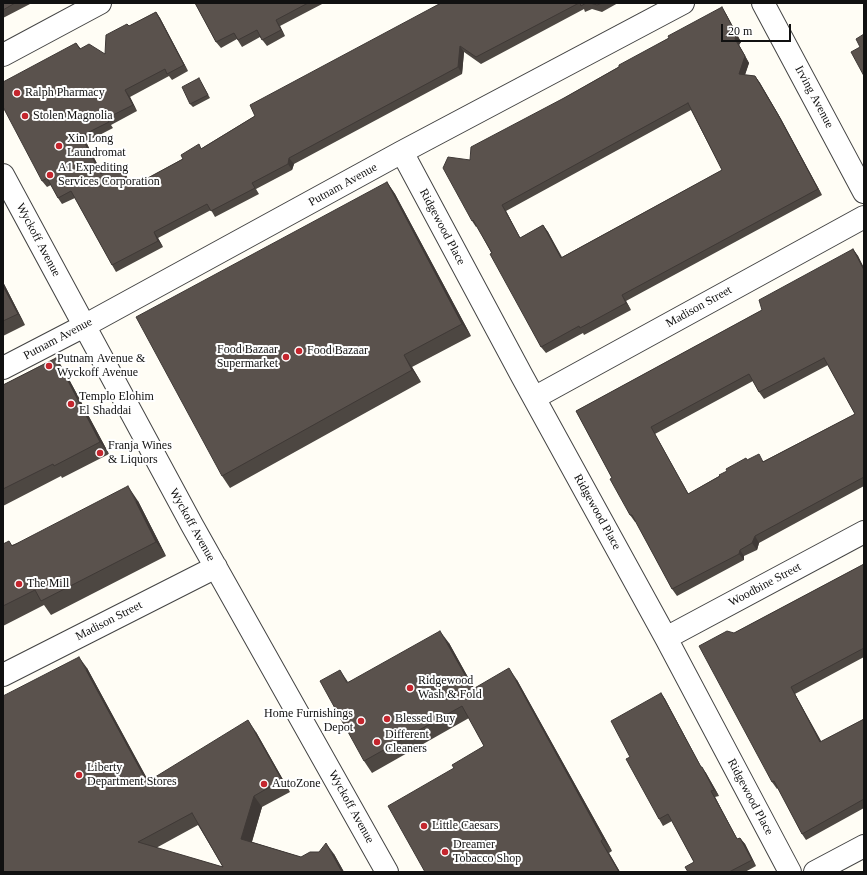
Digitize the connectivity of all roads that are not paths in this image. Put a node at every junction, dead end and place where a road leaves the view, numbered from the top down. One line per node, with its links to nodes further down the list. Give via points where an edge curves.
1 (100, 3): 4 (street)
2 (683, 3): 5 (street, Putnam Avenue)
3 (763, 3): 7 (street, Irving Avenue)
4 (3, 55)
5 (402, 152): 9 (street, Putnam Avenue); 11 (street, Ridgewood Place)
6 (3, 175): 9 (street, Wyckoff Avenue)
7 (864, 192)
8 (864, 217): 11 (street, Madison Street)
9 (84, 326): 10 (street, Putnam Avenue); 13 (street, Wyckoff Avenue)
10 (3, 368)
11 (534, 398): 14 (street, Ridgewood Place)
12 (864, 532): 14 (street, Woodbine Street)
13 (216, 566): 15 (street, Madison Street); 17 (street, Wyckoff Avenue)
14 (666, 638): 18 (street, Ridgewood Place)
15 (3, 675)
16 (864, 846): 19 (street)
17 (387, 872)
18 (790, 872)
19 (815, 872)

